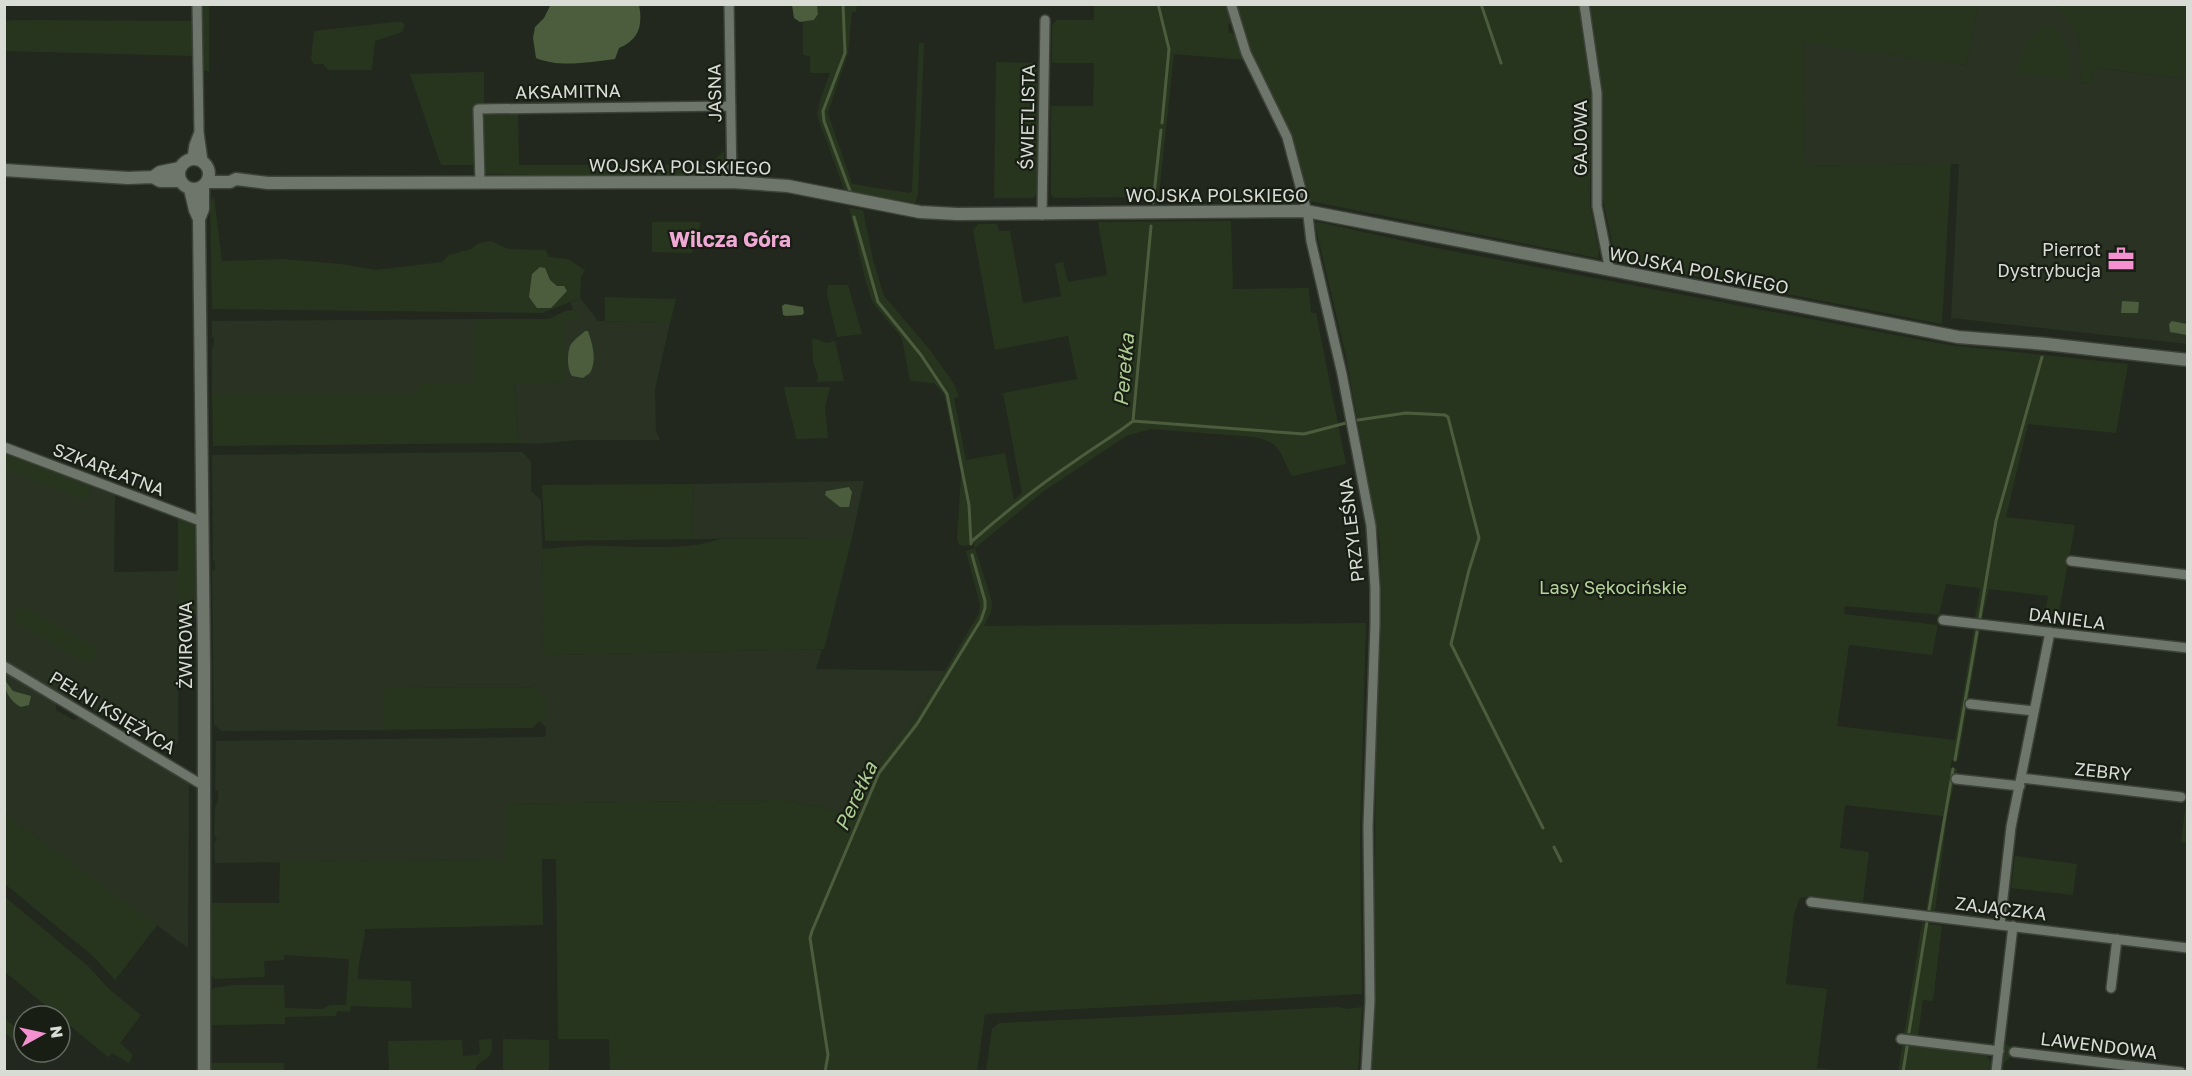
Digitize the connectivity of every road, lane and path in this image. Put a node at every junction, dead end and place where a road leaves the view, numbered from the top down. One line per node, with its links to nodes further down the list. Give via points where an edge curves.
1 (197, 4): 8 (street)
2 (729, 4): 6 (street, JASNA)
3 (1232, 4): 11 (street, PRZYLEŚNA, via 1246,53 1285,130)
4 (1584, 4): 13 (street, GAJOWA, via 1597,93 1597,206)
5 (1045, 20): 12 (street, ŚWIETLISTA)
6 (731, 106): 9 (street, AKSAMITNA, via 478,109); 10 (street, JASNA)
7 (4, 170): 8 (street, WOJSKA POLSKIEGO, via 128,178 153,177 160,172)
8 (196, 175): 9 (street, WOJSKA POLSKIEGO, via 230,182 236,179 268,183); 16 (street, ŻWIROWA, via 202,209 199,219)
9 (480, 182): 10 (street, WOJSKA POLSKIEGO)
10 (732, 182): 12 (street, WOJSKA POLSKIEGO, via 788,186 920,212)
11 (1306, 211): 12 (street, WOJSKA POLSKIEGO); 13 (street, WOJSKA POLSKIEGO); 39 (street, PRZYLEŚNA, via 1351,419 1373,544 1375,624 1368,827 1370,1001)
12 (1042, 214)
13 (1610, 271): 14 (street, WOJSKA POLSKIEGO, via 1958,337)
14 (2187, 360)
15 (4, 447): 16 (street, SZKARŁATNA)
16 (203, 522): 27 (street, ŻWIROWA)
17 (2071, 561): 18 (street)
18 (2187, 574)
19 (1943, 620): 20 (street, DANIELA)
20 (2050, 633): 21 (street, DANIELA); 24 (street)
21 (2187, 648)
22 (4, 666): 27 (street, PEŁNI KSIĘŻYCA)
23 (1970, 704): 24 (street)
24 (2034, 711): 26 (street)
25 (1956, 779): 26 (street, ZEBRY)
26 (2020, 782): 28 (street, ZEBRY); 30 (street)
27 (204, 786): 38 (street, ŻWIROWA)
28 (2181, 796)
29 (1811, 902): 30 (street, ZAJĄCZKA)
30 (2000, 924): 31 (street, ZAJĄCZKA)
31 (2013, 926): 32 (street, ZAJĄCZKA); 36 (street)
32 (2117, 939): 33 (street, ZAJĄCZKA); 34 (street)
33 (2187, 948)
34 (2110, 988)
35 (1901, 1039): 36 (street)
36 (1999, 1051): 40 (street)
37 (2014, 1052): 41 (street, LAWENDOWA)
38 (204, 1071)
39 (1366, 1071)
40 (1996, 1071)
41 (2181, 1071)

